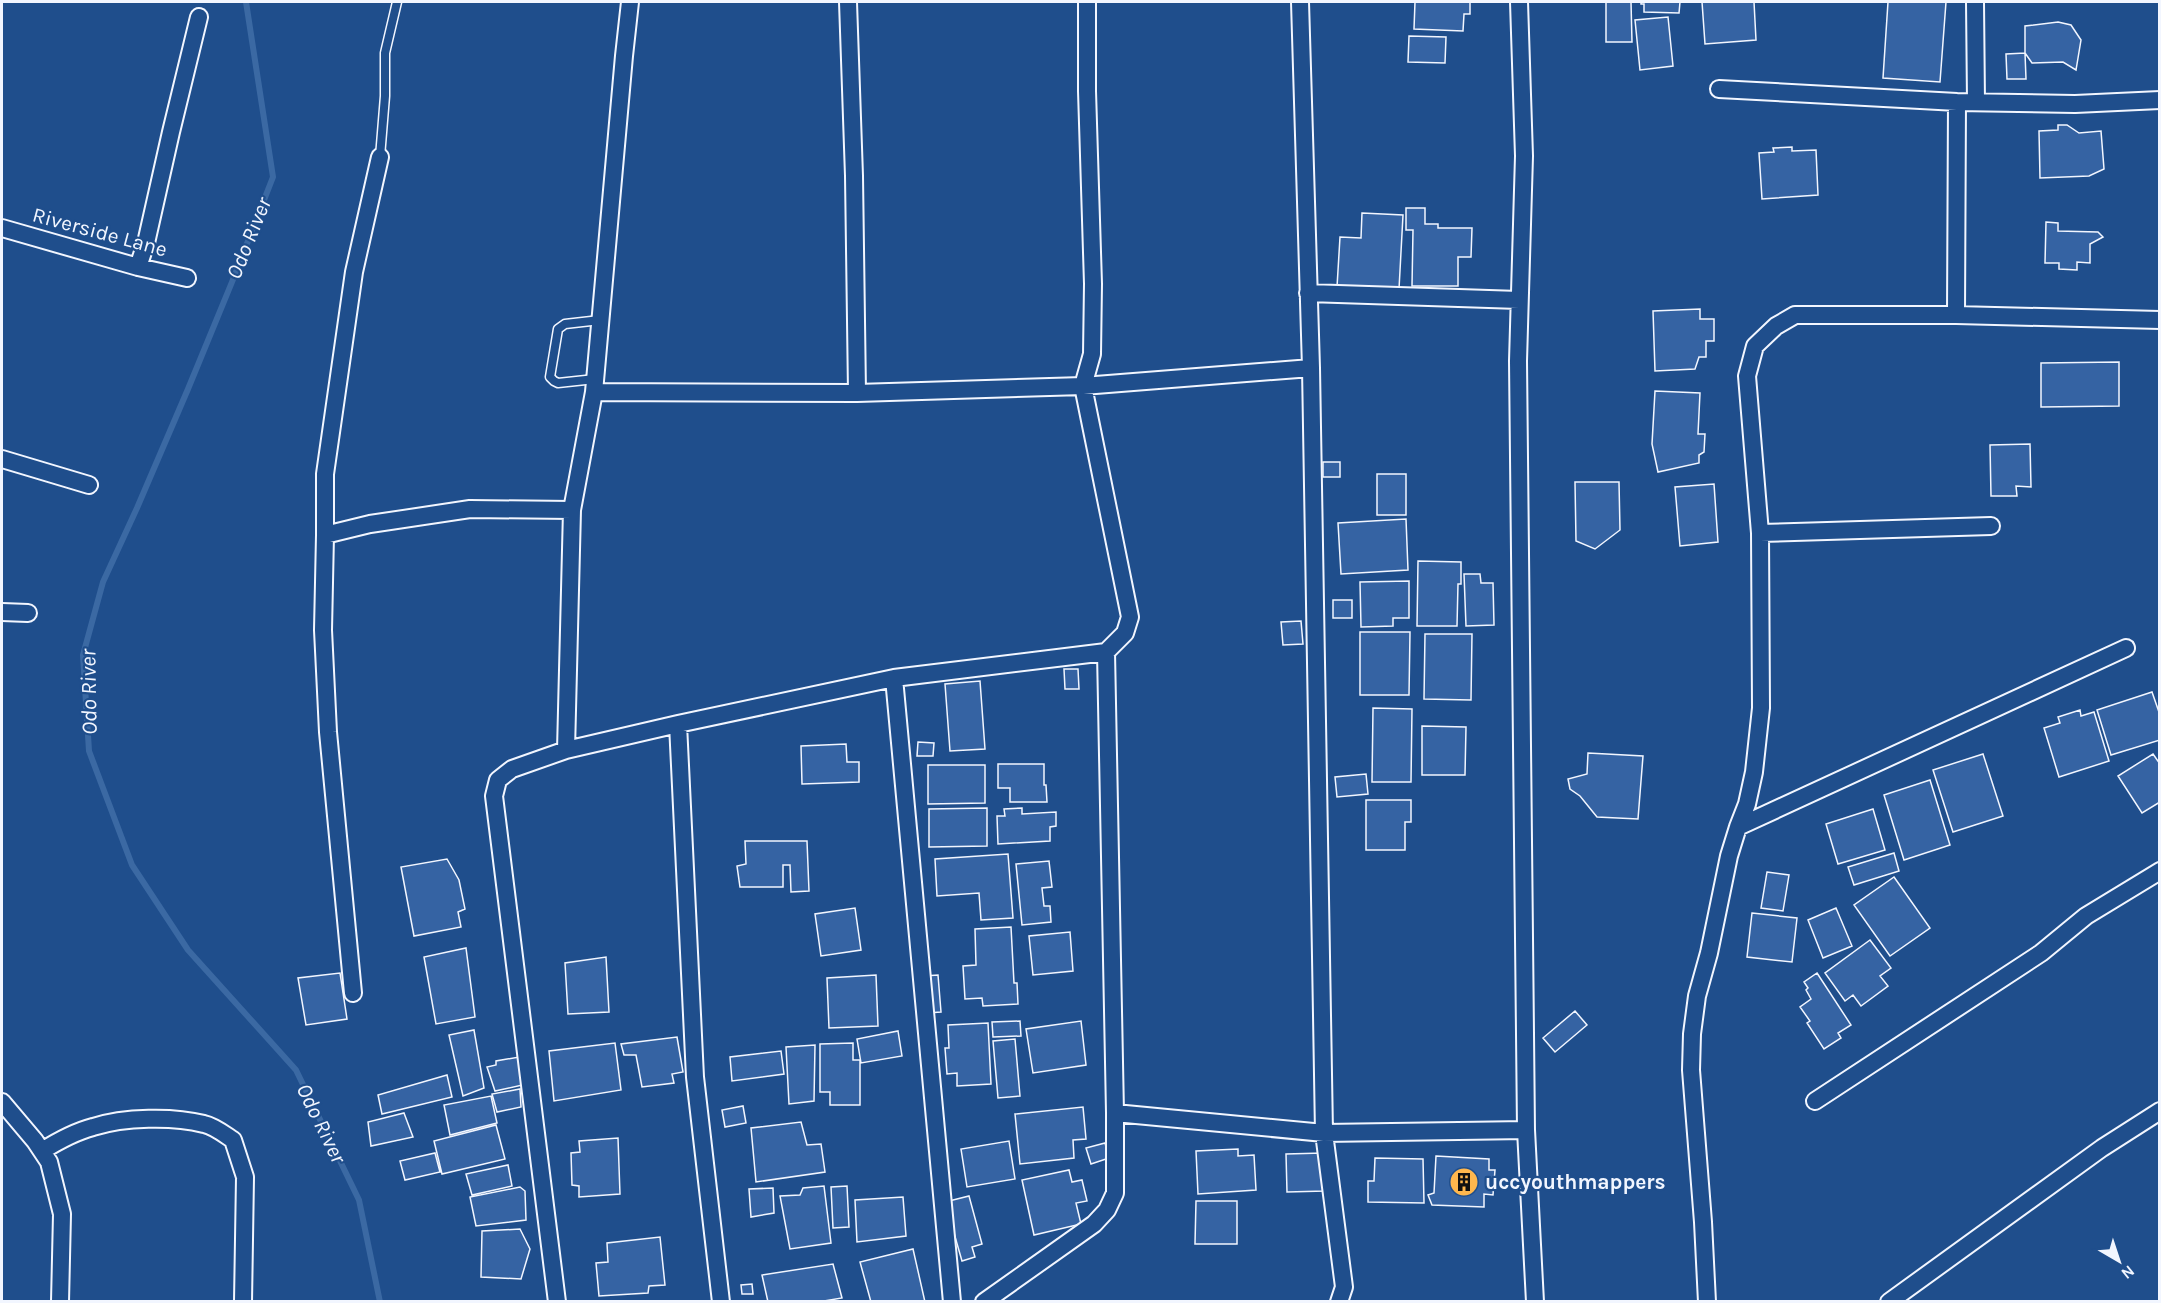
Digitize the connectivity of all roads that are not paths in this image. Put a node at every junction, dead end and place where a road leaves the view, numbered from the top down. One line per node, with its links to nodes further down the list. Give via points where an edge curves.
1 (398, 2): 13 (lane, via 385,53)
2 (630, 2): 20 (street)
3 (848, 2): 25 (street)
4 (1087, 2): 24 (street, via 1093,284 1092,354)
5 (1300, 2): 17 (street)
6 (1520, 2): 18 (street, via 1524,156)
7 (1975, 2): 12 (street)
8 (200, 17): 15 (street)
9 (1719, 89): 11 (street)
10 (2160, 100): 12 (street, via 2075,104)
11 (1957, 102): 12 (street); 19 (street)
12 (1976, 102)
13 (380, 157): 31 (street, via 354,272 325,474)
14 (2, 228): 15 (street, Riverside Lane)
15 (138, 267): 16 (street, Riverside Lane)
16 (187, 278)
17 (1308, 293): 18 (street); 22 (street)
18 (1519, 300): 46 (street)
19 (1956, 315): 21 (street); 30 (street, via 1796,315 1776,326 1755,346 1747,376)
20 (600, 320): 23 (street); 23 (lane, via 566,324 558,330 550,377 558,383)
21 (2160, 320)
22 (1311, 368): 24 (street); 47 (street)
23 (595, 386): 25 (street); 28 (street)
24 (1083, 386): 25 (street); 35 (street, via 1130,617 1125,633)
25 (857, 393)
26 (2, 459): 27 (street)
27 (89, 485)
28 (572, 510): 31 (street, via 470,509); 38 (street)
29 (1991, 526): 30 (street)
30 (1760, 533): 39 (street, via 1761,708 1755,772)
31 (325, 535): 41 (street, via 323,630 328,732)
32 (2, 612): 33 (street)
33 (28, 613)
34 (2126, 648): 39 (street)
35 (1106, 652): 36 (street); 45 (street)
36 (894, 678): 37 (street); 53 (street)
37 (678, 724): 38 (street); 52 (street, via 696,1077)
38 (566, 750): 51 (street, via 512,769 498,780 494,796)
39 (1738, 827): 57 (street, via 1697,996 1692,1034 1691,1070)
40 (2160, 872): 42 (street, via 2086,916 2041,953)
41 (352, 993)
42 (1815, 1101)
43 (2, 1102): 48 (street)
44 (2160, 1111): 58 (street)
45 (1115, 1113): 47 (street); 54 (street, via 1115,1193 1107,1210 1094,1224)
46 (1526, 1130): 47 (street); 56 (street)
47 (1324, 1133): 55 (street, via 1344,1287)
48 (42, 1151): 49 (street, via 49,1162 62,1214); 50 (street, via 94,1126 119,1121 207,1124 233,1140 246,1177)
49 (60, 1302)
50 (243, 1302)
51 (557, 1302)
52 (721, 1302)
53 (952, 1302)
54 (984, 1302)
55 (1339, 1302)
56 (1535, 1302)
57 (1707, 1302)
58 (1889, 1302)

